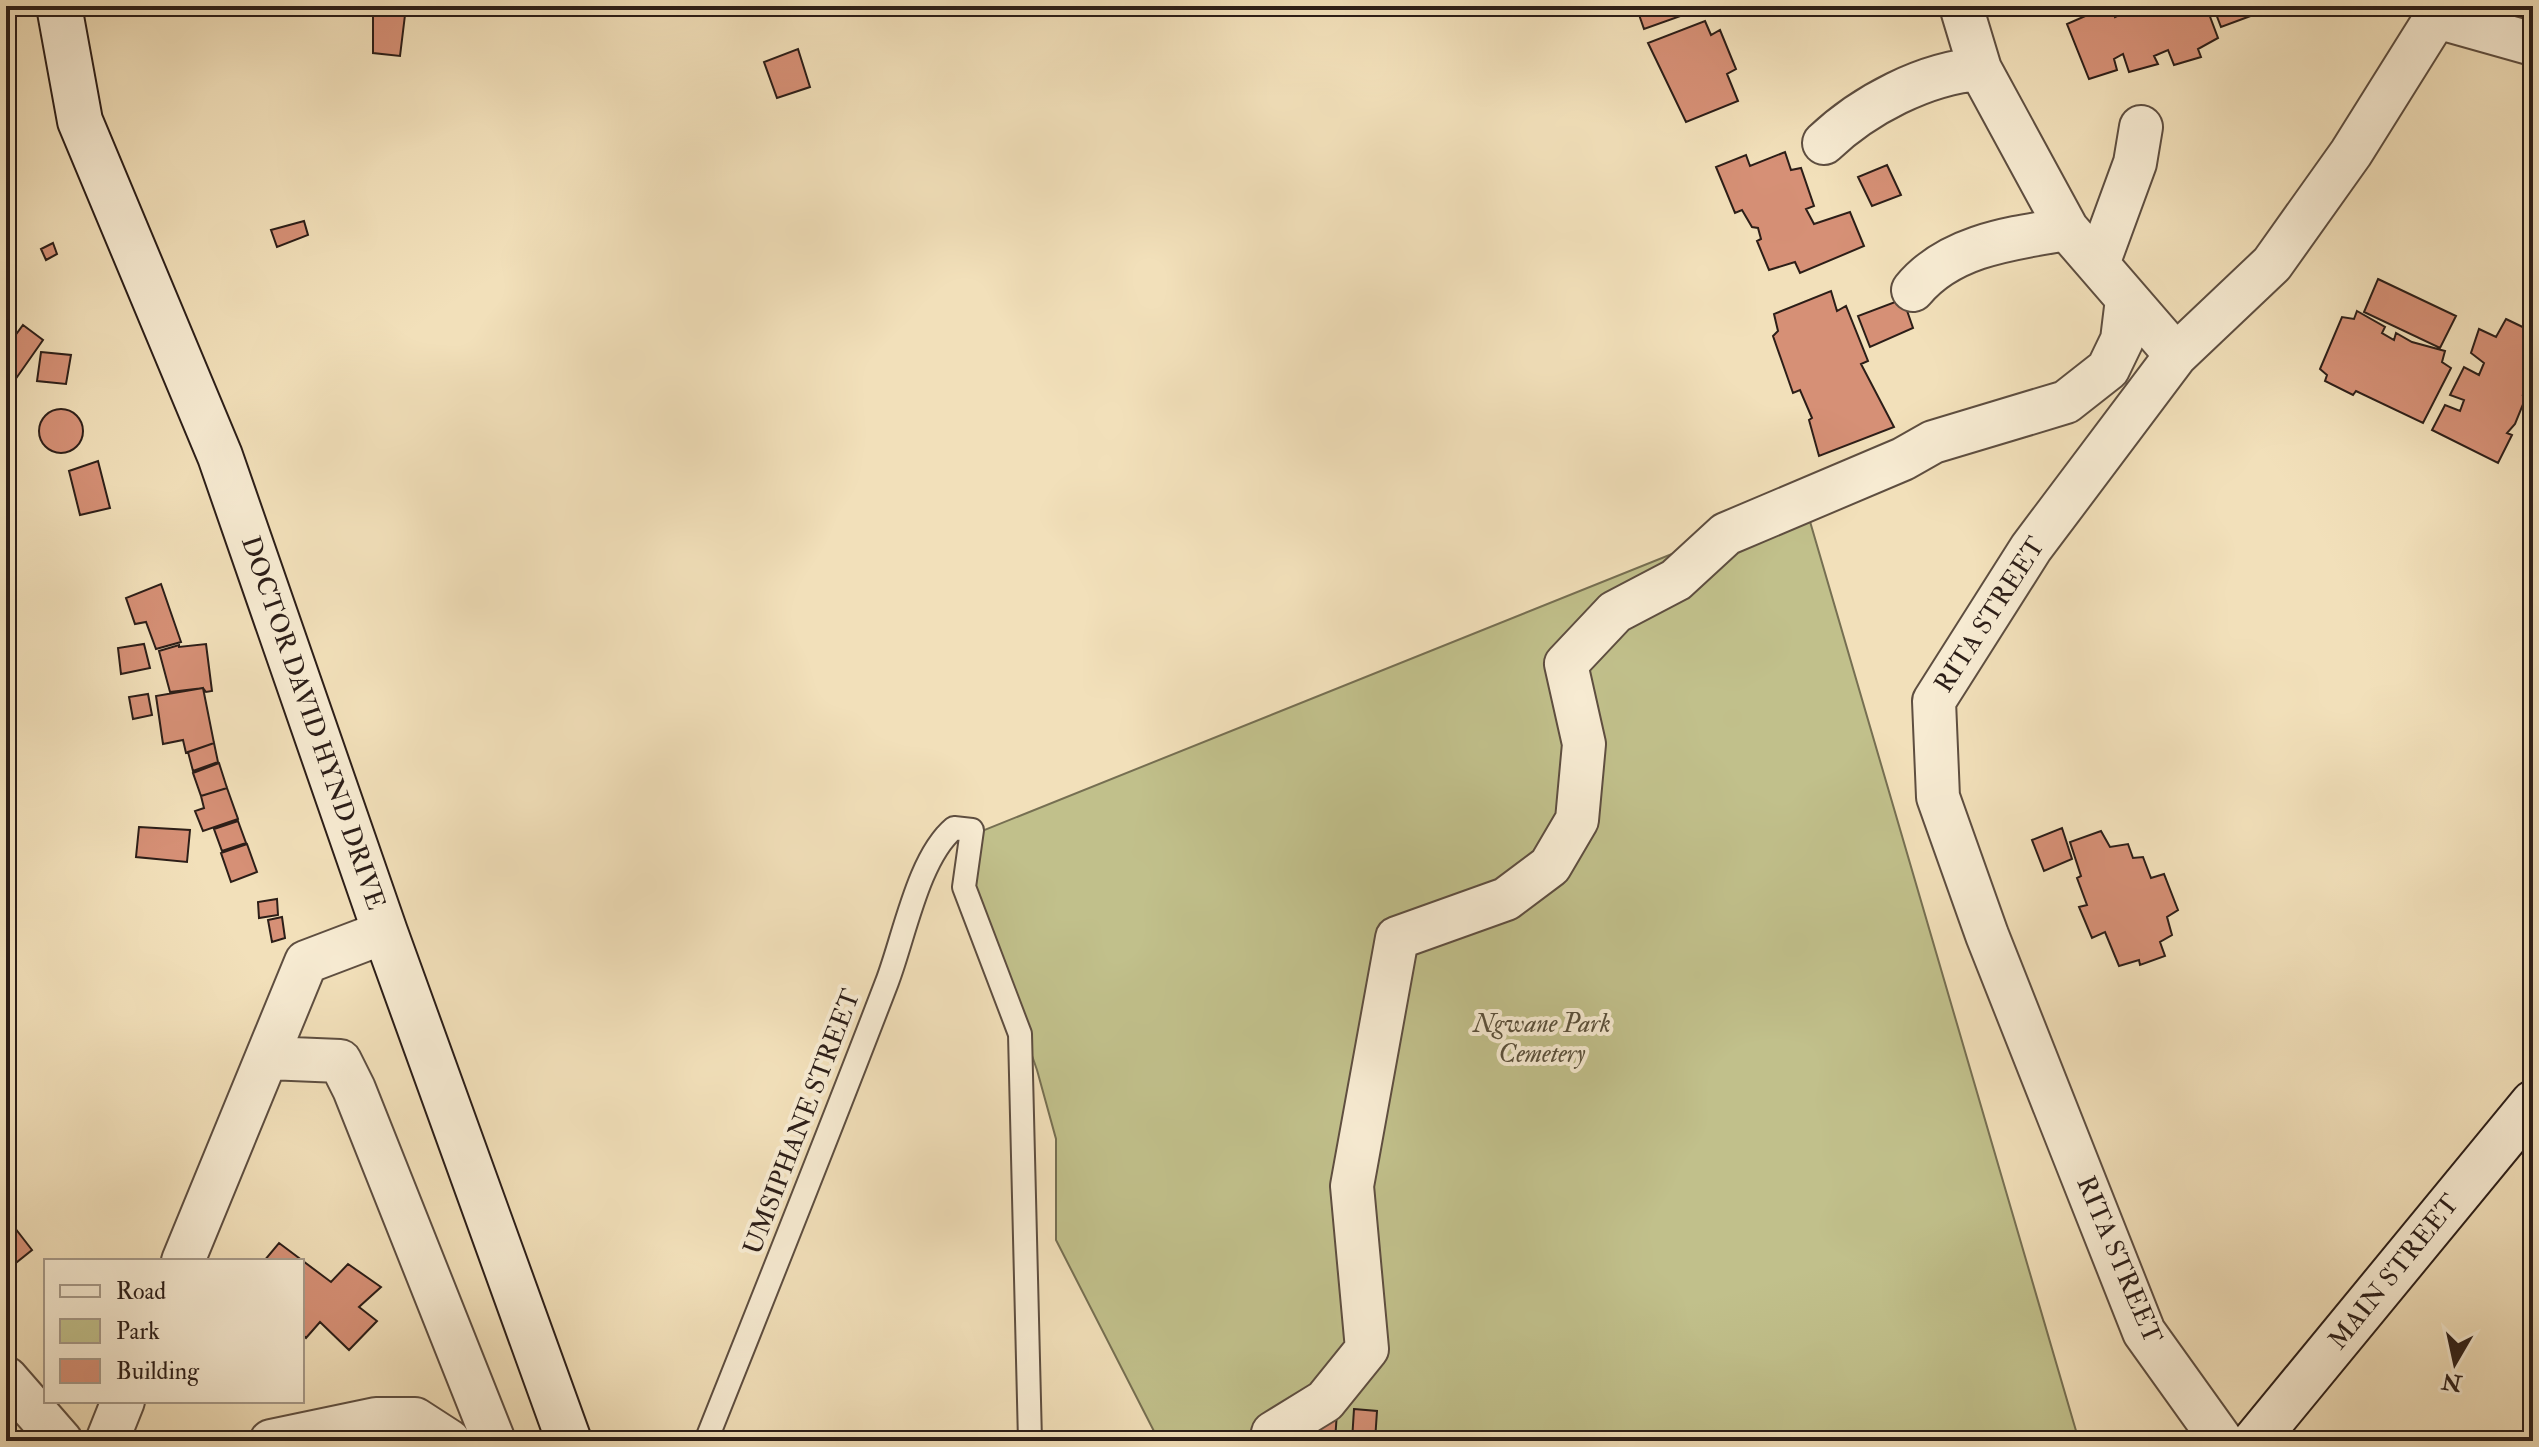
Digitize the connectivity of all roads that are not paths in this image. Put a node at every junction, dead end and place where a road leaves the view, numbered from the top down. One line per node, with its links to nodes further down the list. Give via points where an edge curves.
1 (59, 6): 13 (main road, DOCTOR DAVID HYND DRIVE, via 80,121 220,456)
2 (1961, 6): 5 (street)
3 (2440, 12): 4 (street); 12 (street, RITA STREET, via 2351,153 2272,264)
4 (2533, 44)
5 (1980, 69): 7 (street, via 1926,80); 8 (street)
6 (2141, 127): 9 (street, via 2135,163)
7 (1824, 143)
8 (2067, 229): 9 (street); 10 (street, via 1955,255)
9 (2098, 264): 11 (street)
10 (1913, 290)
11 (2127, 299): 12 (street); 25 (street, via 2122,340 2108,369 2066,402 1933,442 1726,534 1676,580 1615,612 1566,664 1584,744 1577,820 1550,866 1506,899 1397,938 1352,1186 1367,1349 1325,1401 1273,1433)
12 (2176, 355): 26 (street, RITA STREET, via 2031,548 1934,701 1938,797 2144,1332)
13 (385, 932): 14 (street, via 306,962); 22 (main road, DOCTOR DAVID HYND DRIVE)
14 (268, 1058): 16 (street); 21 (street, via 340,1061)
15 (2533, 1103): 27 (main road, MAIN STREET)
16 (184, 1259)
17 (6, 1378): 18 (street)
18 (61, 1441)
19 (271, 1441): 20 (street, via 376,1419 415,1419)
20 (449, 1441)
21 (494, 1441)
22 (569, 1441)
23 (706, 1441): 24 (lane, UMSIPHANE STREET, via 928,866 942,838 954,828 972,830 964,887 1020,1034)
24 (1030, 1441)
25 (1271, 1441)
26 (2222, 1441)
27 (2255, 1441)

